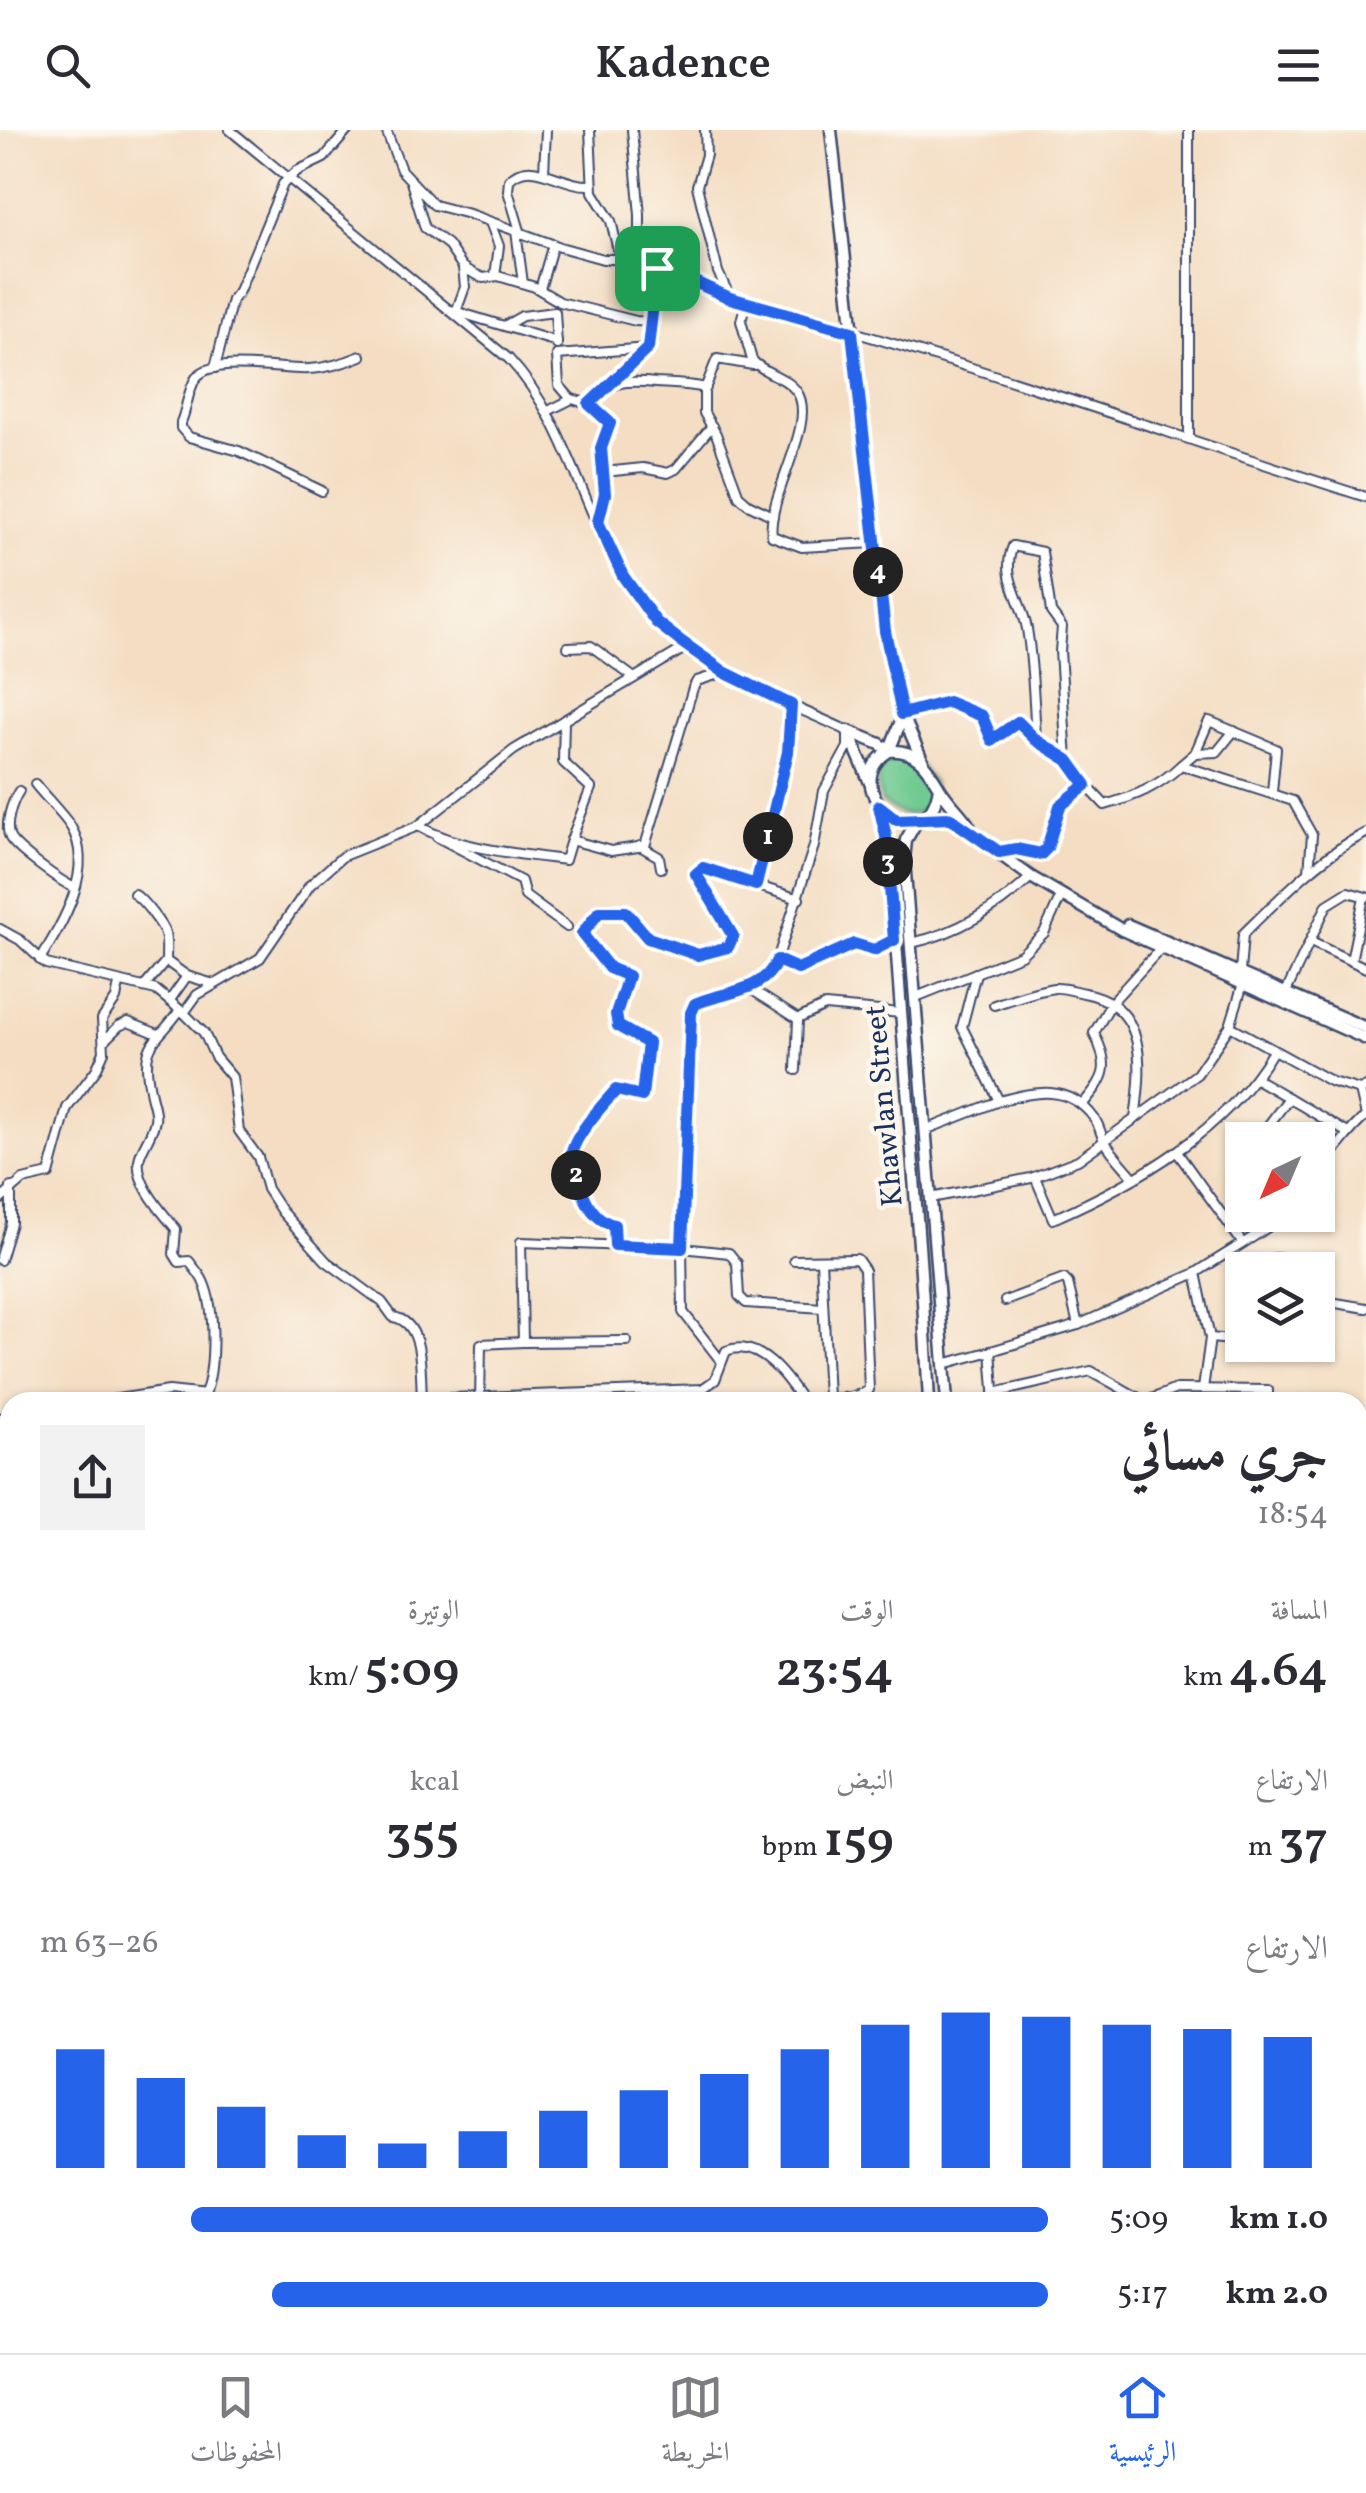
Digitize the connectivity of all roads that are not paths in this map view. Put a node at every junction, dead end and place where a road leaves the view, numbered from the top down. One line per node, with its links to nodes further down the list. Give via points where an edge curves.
1 (230, 130): 11 (street)
2 (348, 130): 11 (street, via 324,158)
3 (386, 130): 12 (street)
4 (546, 130): 10 (street)
5 (590, 130): 13 (street)
6 (632, 130): 18 (street)
7 (705, 130): 24 (street, via 698,186)
8 (831, 130): 31 (main road)
9 (1189, 130): 44 (street)
10 (544, 173): 13 (street); 15 (street, via 518,172 509,180)
11 (288, 178): 27 (street); 37 (street, via 232,300)
12 (411, 182): 14 (street, via 434,205); 19 (street, via 425,228)
13 (592, 185): 17 (street)
14 (489, 221): 15 (street); 21 (street, via 499,246)
15 (519, 232): 16 (street); 22 (street)
16 (553, 244): 17 (street); 23 (street)
17 (620, 259): 18 (street)
18 (640, 264): 20 (street)
19 (463, 267): 21 (street, via 482,278); 27 (street, via 464,287)
20 (657, 268): 24 (street); 29 (street)
21 (495, 276): 22 (street)
22 (524, 283): 23 (street)
23 (540, 289): 25 (street)
24 (730, 298): 26 (street)
25 (560, 302): 28 (street); 29 (street)
26 (746, 302): 31 (street); 36 (street, via 741,321)
27 (453, 311): 30 (street); 42 (street, via 527,378)
28 (555, 312): 30 (street, via 522,316); 32 (street)
29 (652, 322): 33 (street)
30 (506, 326): 32 (street)
31 (852, 332): 44 (street); 50 (main road)
32 (556, 342): 34 (street)
33 (648, 348): 34 (street); 38 (street)
34 (557, 355): 40 (street, via 560,385)
35 (361, 356): 37 (street, via 310,369)
36 (756, 365): 39 (street, via 716,358); 48 (street, via 786,381 800,398 800,433)
37 (215, 368): 46 (street, via 195,379 184,433)
38 (608, 386): 39 (street, via 645,381); 41 (street)
39 (706, 388): 43 (street, via 704,413)
40 (572, 400): 41 (street); 42 (street)
41 (589, 404): 45 (street, via 610,423 601,448)
42 (546, 412): 49 (street)
43 (712, 426): 45 (street, via 668,473); 48 (street, via 739,496)
44 (1189, 436): 47 (street)
45 (604, 472): 49 (street)
46 (322, 491)
47 (1366, 497)
48 (773, 516): 50 (street, via 772,536 785,543)
49 (598, 522): 51 (street, via 640,600)
50 (874, 543): 56 (main road)
51 (688, 646): 53 (street); 54 (street)
52 (568, 647): 54 (street, via 591,646)
53 (724, 672): 55 (street); 81 (street, via 692,688)
54 (634, 677): 57 (street)
55 (791, 705): 58 (street); 86 (street, via 788,752)
56 (902, 715): 60 (street, via 948,702 982,716 992,740 1018,722); 61 (main road); 64 (main road)
57 (564, 720): 76 (street, via 514,750); 80 (street, via 563,762 590,788)
58 (848, 731): 61 (main road); 69 (main road); 91 (street, via 848,747 824,791)
59 (1234, 731): 62 (street, via 1218,752); 62 (street, via 1209,721); 71 (street, via 1276,748)
60 (1036, 740): 63 (street); 63 (street, via 1026,625 1007,560 1013,546 1042,552 1052,612 1062,627)
61 (890, 751): 64 (main road); 69 (main road, via 875,766)
62 (1195, 753): 65 (street)
63 (1068, 760): 67 (street)
64 (923, 762): 68 (main road)
65 (1182, 765): 67 (street, via 1140,795 1105,805); 71 (street)
66 (35, 784): 87 (street, via 71,827 79,854)
67 (1086, 785): 82 (street, via 1060,806 1041,854)
68 (938, 787): 74 (main road, via 932,806); 77 (main road)
69 (873, 789): 72 (main road)
70 (18, 791): 75 (street)
71 (1272, 792): 84 (street, via 1294,801 1312,836)
72 (879, 806): 74 (main road, via 897,820); 95 (main road, Khawlan Street)
73 (0, 813): 75 (street)
74 (919, 817): 77 (main road, via 950,818); 97 (main road, Khawlan Street, via 904,850)
75 (10, 818): 87 (street, via 11,839 48,874)
76 (418, 826): 79 (street); 108 (street, via 344,856 310,885 260,958)
77 (973, 831): 82 (main road)
78 (1366, 833): 84 (street)
79 (433, 834): 80 (street, via 565,860); 93 (street, via 521,882 525,896)
80 (571, 840): 81 (street, via 611,851)
81 (640, 846): 83 (street, via 659,857)
82 (999, 852): 85 (main road)
83 (661, 868)
84 (1309, 871): 104 (street, via 1243,934)
85 (1031, 876): 89 (main road); 97 (street, via 979,916)
86 (756, 885): 91 (street); 146 (street, via 703,868 696,874 733,936 728,947 698,955 648,938 626,912 599,912 582,934 609,968 628,976 618,1026 648,1043 642,1096 616,1090 594,1114 570,1161 586,1202 601,1222 614,1225)
87 (75, 888): 99 (street)
88 (134, 894): 102 (street, via 165,931)
89 (1061, 896): 92 (main road); 105 (street, via 1044,933 1021,955)
90 (1365, 897): 96 (street, via 1336,897); 101 (street)
91 (798, 899): 100 (street)
92 (1117, 924): 98 (main road); 104 (main road)
93 (567, 927)
94 (0, 929): 99 (street)
95 (894, 940): 100 (street, via 874,950 854,944 798,969); 118 (main road, Khawlan Street)
96 (1311, 942): 101 (street); 112 (street)
97 (911, 944): 113 (main road, Khawlan Street)
98 (1162, 948): 109 (main road); 115 (street)
99 (40, 960): 107 (street)
100 (777, 960): 111 (street)
101 (1350, 960): 103 (street)
102 (166, 961): 106 (street); 110 (street)
103 (1366, 968)
104 (1240, 972): 112 (main road)
105 (976, 973): 113 (street); 130 (street, via 962,1027)
106 (187, 976): 108 (street); 114 (street)
107 (119, 984): 110 (street); 124 (street, via 102,1018)
108 (214, 984): 117 (street)
109 (1244, 984): 120 (street); 123 (main road)
110 (144, 987): 114 (street)
111 (749, 988): 119 (street); 147 (street, via 701,1000 691,1013)
112 (1286, 992): 121 (main road)
113 (916, 996): 134 (main road, Khawlan Street)
114 (170, 1000): 117 (street)
115 (1112, 1002): 116 (street, via 1057,988); 131 (street, via 1094,1033 1106,1066); 132 (street, via 1138,1044)
116 (994, 1005)
117 (182, 1011): 122 (street); 169 (street, via 232,1076 239,1131 282,1212 326,1261 412,1328)
118 (901, 1012): 119 (street, via 824,1006); 152 (main road, Khawlan Street)
119 (798, 1019): 126 (street)
120 (1230, 1026): 125 (street); 132 (street, via 1197,1074)
121 (1366, 1028)
122 (158, 1034): 124 (street, via 128,1022); 168 (street, via 145,1063 156,1119 139,1174 157,1210 176,1228 174,1254 179,1262 189,1261 208,1296)
123 (1366, 1039)
124 (105, 1040): 141 (street, via 96,1070 67,1108 49,1174)
125 (1272, 1051): 127 (street); 128 (street, via 1332,1082)
126 (796, 1070)
127 (1256, 1079): 129 (street); 138 (street)
128 (1363, 1088): 135 (street, via 1366,1116)
129 (1289, 1098): 133 (street); 135 (street)
130 (999, 1101): 131 (street, via 1051,1091); 134 (street)
131 (1082, 1105): 136 (street)
132 (1135, 1119): 136 (street)
133 (1271, 1122)
134 (926, 1130): 142 (main road, Khawlan Street)
135 (1346, 1132): 137 (street)
136 (1104, 1141): 139 (street, via 1078,1160); 140 (street)
137 (1335, 1148)
138 (1177, 1152): 140 (street); 145 (street)
139 (1034, 1176): 140 (street, via 1053,1220); 142 (street)
140 (1134, 1178)
141 (11, 1187): 143 (street); 148 (street, via 11,1224)
142 (931, 1198): 153 (main road, Khawlan Street)
143 (0, 1200)
144 (1261, 1232): 145 (street)
145 (1241, 1241): 151 (street)
146 (615, 1245): 147 (street); 162 (street, via 521,1242)
147 (682, 1248): 156 (street, via 735,1258 739,1296 746,1303); 164 (street, via 683,1312)
148 (0, 1260)
149 (794, 1260): 150 (street)
150 (821, 1260): 156 (street); 174 (street, via 857,1260 864,1269 871,1385)
151 (1196, 1272): 158 (street); 159 (street)
152 (922, 1277): 153 (main road); 175 (main road, Khawlan Street)
153 (937, 1280): 165 (main road, Khawlan Street)
154 (1005, 1301): 158 (street, via 1064,1280)
155 (1335, 1303): 157 (street)
156 (824, 1308): 173 (street)
157 (1366, 1308)
158 (1078, 1325): 163 (street)
159 (1210, 1338): 160 (street); 166 (street)
160 (1225, 1339)
161 (626, 1341): 162 (street)
162 (523, 1342): 170 (street, via 481,1344)
163 (991, 1351): 165 (street); 177 (street)
164 (721, 1360): 167 (street, via 715,1380 702,1389); 172 (street, via 734,1348 756,1351)
165 (944, 1364): 176 (main road, Khawlan Street)
166 (1203, 1389): 180 (street); 181 (street)
167 (627, 1391): 171 (street)
168 (207, 1392)
169 (422, 1392)
170 (480, 1392)
171 (611, 1392)
172 (796, 1392)
173 (828, 1392)
174 (864, 1392)
175 (928, 1392)
176 (947, 1392)
177 (994, 1392)
178 (1015, 1392): 179 (street, via 1090,1371)
179 (1127, 1392)
180 (1169, 1392)
181 (1268, 1392)

